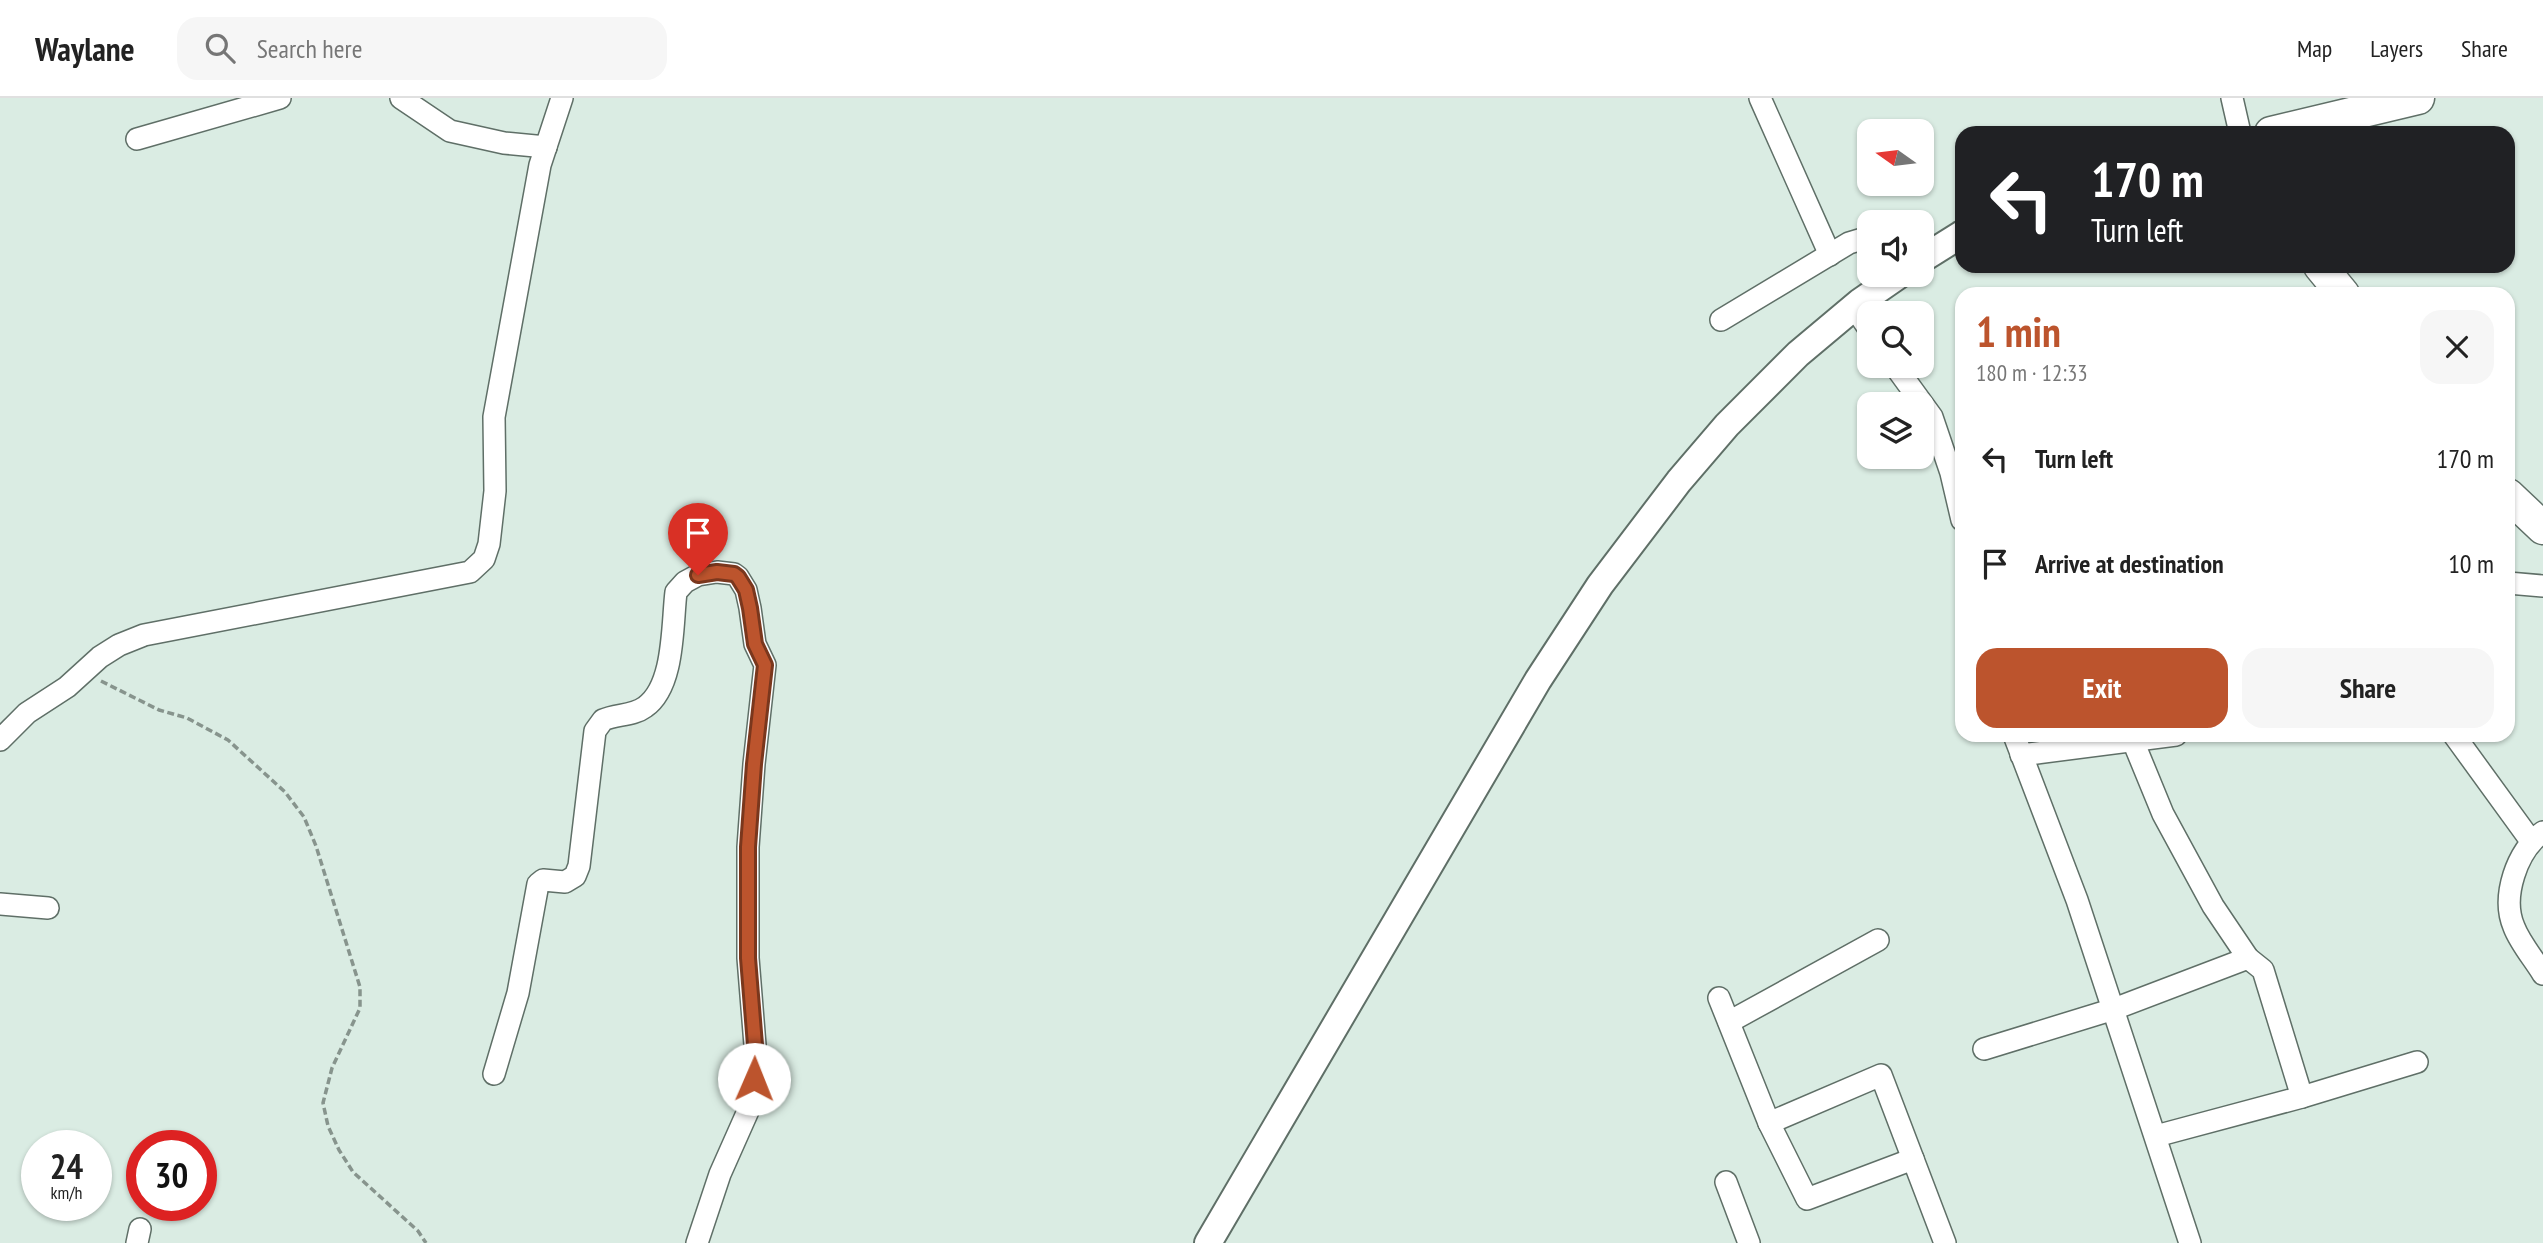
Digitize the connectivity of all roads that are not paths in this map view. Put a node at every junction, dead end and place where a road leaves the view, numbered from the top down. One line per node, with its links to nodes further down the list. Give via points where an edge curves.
1 (280, 98): 9 (street)
2 (401, 98): 10 (street, via 450,131 504,144)
3 (562, 98): 10 (street)
4 (1760, 98): 14 (street)
5 (2232, 98): 7 (street)
6 (2418, 98): 8 (highway)
7 (2238, 126)
8 (2300, 126)
9 (137, 139)
10 (546, 146): 27 (street, via 495,417 495,491 484,559 470,572 144,635 100,657 67,687 27,713)
11 (1955, 238): 13 (main road)
12 (1857, 241): 14 (street)
13 (1934, 252)
14 (1830, 255): 19 (street)
15 (2326, 273): 17 (highway)
16 (1888, 287): 18 (main road)
17 (2337, 287)
18 (1876, 301)
19 (1721, 320)
20 (1857, 320): 50 (main road, via 1798,354 1727,425 1600,585 1538,680)
21 (1904, 378): 22 (street, via 1932,417)
22 (1955, 489)
23 (2515, 502): 24 (highway)
24 (2543, 528)
25 (2515, 584): 26 (street)
26 (2543, 586)
27 (0, 740)
28 (2104, 742): 31 (street)
29 (2133, 742): 36 (street, via 2163,814 2213,906)
30 (2460, 742): 32 (street)
31 (2017, 745): 39 (street)
32 (2537, 836): 37 (street, via 2512,880 2510,900 2513,926)
33 (0, 904): 34 (street)
34 (48, 908)
35 (1878, 940): 40 (street)
36 (2248, 958): 39 (street); 44 (street, via 2263,970)
37 (2543, 974)
38 (1719, 998): 40 (street)
39 (2113, 1009): 41 (street); 46 (street)
40 (1729, 1022): 45 (street)
41 (1984, 1049)
42 (2417, 1062): 44 (street)
43 (494, 1074): 49 (street, via 518,993 538,884 565,881 575,876 579,866 595,732 603,720 643,709 652,701 665,677 676,592 698,575 734,574 746,590 755,644 765,665 748,847 754,1079 752,1102 720,1174)
44 (2302, 1097): 46 (street)
45 (1769, 1123): 47 (street, via 1807,1199); 47 (street, via 1881,1075)
46 (2156, 1136): 53 (street)
47 (1913, 1159): 52 (street)
48 (1726, 1182): 51 (street)
49 (697, 1243)
50 (1208, 1243)
51 (1749, 1243)
52 (1945, 1243)
53 (2190, 1243)

